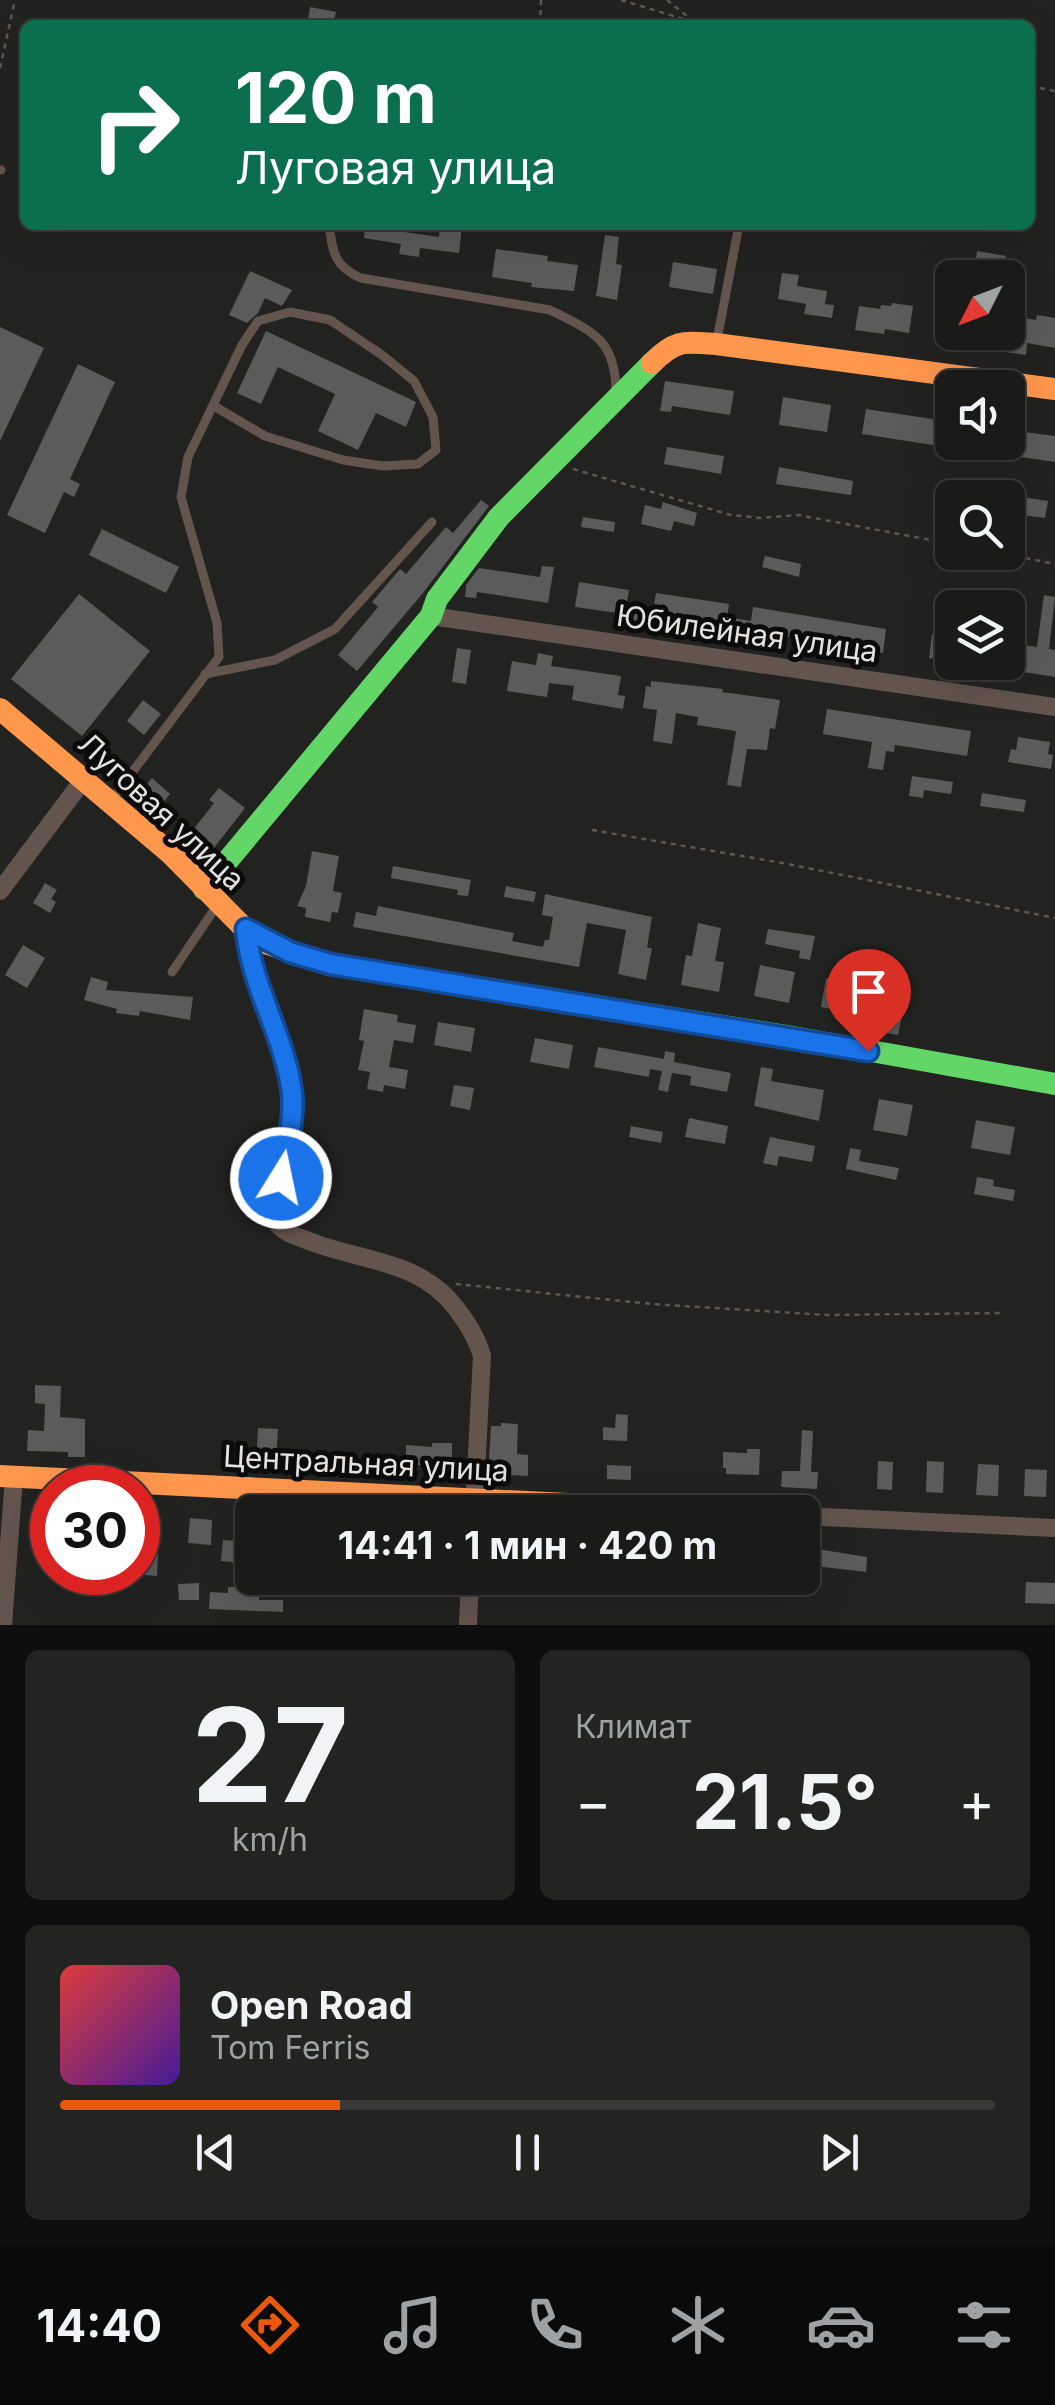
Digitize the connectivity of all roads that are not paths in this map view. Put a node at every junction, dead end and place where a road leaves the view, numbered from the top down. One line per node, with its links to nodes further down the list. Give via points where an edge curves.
1 (329, 230): 5 (lane, via 343,270 361,278 550,310 574,322 611,352)
2 (738, 230): 3 (lane)
3 (716, 344): 4 (street); 5 (street, via 668,347)
4 (1055, 389)
5 (616, 396): 8 (street, via 499,517)
6 (214, 406): 6 (lane, via 258,321 290,312 330,320 414,381 433,418 436,450 418,464 342,460 264,436); 9 (lane, via 188,458 181,498 217,623 220,657)
7 (432, 522): 9 (lane, via 334,628 275,660)
8 (431, 616): 10 (street, Юбилейная улица); 15 (street)
9 (205, 674): 13 (lane)
10 (1055, 707)
11 (0, 708): 12 (street, Луговая улица)
12 (84, 779): 13 (street, Луговая улица); 14 (street)
13 (110, 801): 15 (street, Луговая улица)
14 (0, 890)
15 (211, 896): 16 (street, Луговая улица); 17 (lane)
16 (246, 929): 18 (street, Луговая улица, via 330,964); 21 (street, via 292,1095 276,1222 328,1249 408,1269 434,1283 464,1319 482,1356)
17 (172, 972)
18 (1055, 1084)
19 (7, 1477): 20 (street, Центральная улица); 25 (street)
20 (297, 1495)
21 (475, 1495)
22 (820, 1517): 23 (street)
23 (1055, 1528)
24 (469, 1595): 26 (street)
25 (3, 1625)
26 (468, 1625)

